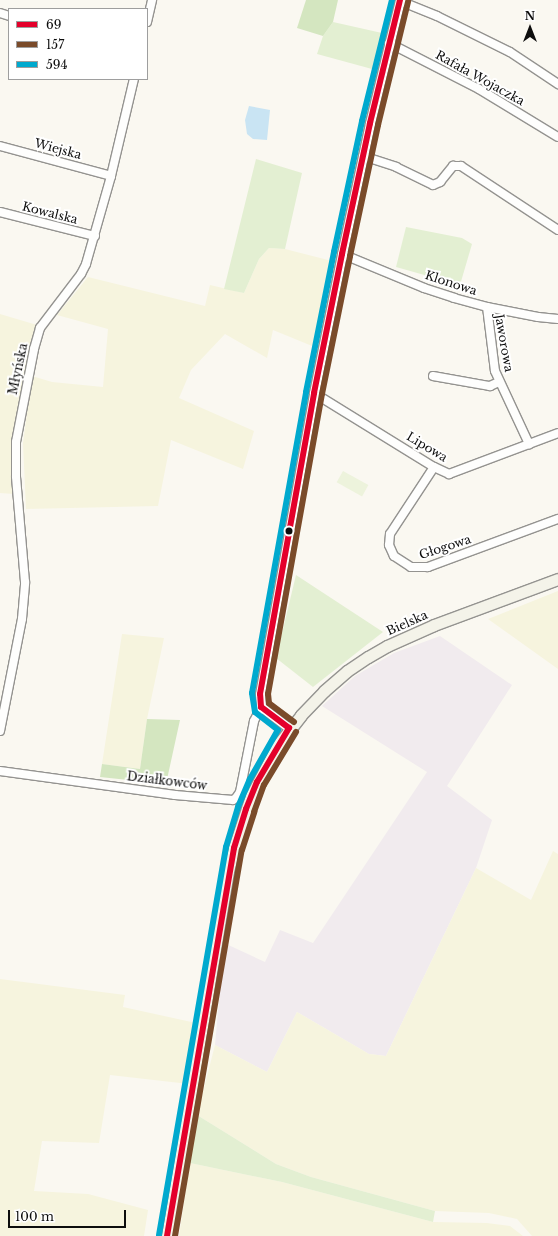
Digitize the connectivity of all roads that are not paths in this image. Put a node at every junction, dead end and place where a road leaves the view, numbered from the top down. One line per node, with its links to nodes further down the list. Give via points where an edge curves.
1 (152, 0): 3 (street)
2 (400, 0): 4 (street); 6 (street, via 510,52)
3 (148, 18)
4 (389, 43): 7 (street, Rafała Wojaczka, via 479,89); 9 (street)
5 (134, 80): 10 (street, Młyńska)
6 (558, 84)
7 (558, 137)
8 (0, 146): 10 (street, Wiejska)
9 (363, 156): 12 (street, via 396,167 433,185 440,182 453,166 461,166); 14 (street)
10 (111, 176): 13 (street, Młyńska)
11 (0, 212): 13 (street, Kowalska)
12 (558, 230)
13 (95, 236): 27 (street, Młyńska, via 81,274 40,328 16,442 16,476 25,582 22,619)
14 (342, 254): 15 (street, Klonowa, via 424,288); 19 (street)
15 (487, 307): 16 (street, Klonowa); 18 (street, Jaworowa, via 495,371)
16 (558, 319)
17 (433, 376): 18 (street, Jaworowa, via 490,386)
18 (499, 382): 21 (street, Jaworowa)
19 (314, 393): 22 (street, Lipowa); 25 (street, via 260,694)
20 (558, 433): 21 (street, Lipowa)
21 (529, 444): 22 (street, Lipowa, via 454,473 449,474)
22 (434, 467): 23 (street, Głogowa, via 390,534 389,545 394,556 411,567 428,567)
23 (558, 519)
24 (558, 579): 26 (main road, Bielska, via 455,617 387,646 342,675)
25 (262, 707): 26 (street); 28 (street, Działkowców, via 254,721 240,792 233,800)
26 (289, 728): 29 (main road, Bielska, via 257,782 234,848)
27 (0, 731)
28 (0, 771)
29 (167, 1236)

